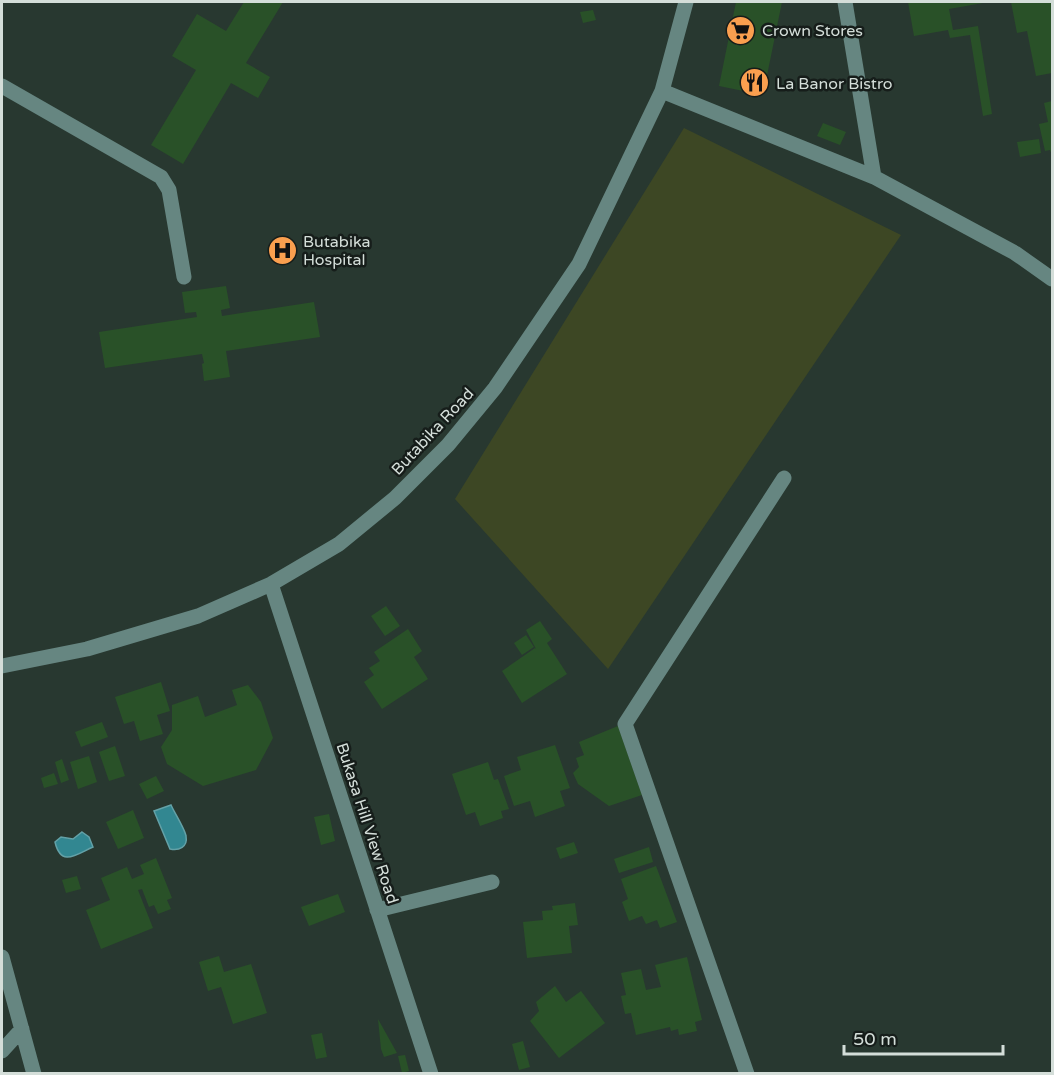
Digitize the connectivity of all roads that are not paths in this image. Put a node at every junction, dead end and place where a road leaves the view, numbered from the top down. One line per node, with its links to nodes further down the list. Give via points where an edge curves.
1 (686, 2): 4 (street, Butabika Road)
2 (845, 2): 5 (street)
3 (2, 86): 6 (street, via 161,177 169,190)
4 (662, 91): 5 (street); 9 (street, Butabika Road, via 579,264 495,388 448,445 395,498 339,544)
5 (874, 177): 7 (street, via 1015,253)
6 (184, 277)
7 (1053, 279)
8 (784, 478): 18 (street, via 625,724)
9 (271, 584): 10 (street, Butabika Road, via 198,616 87,649); 12 (street, Bukasa Hill View Road)
10 (2, 666)
11 (492, 882): 12 (street)
12 (377, 910): 17 (street, Bukasa Hill View Road)
13 (2, 957): 14 (street)
14 (22, 1029): 15 (street); 16 (street)
15 (2, 1051)
16 (34, 1074)
17 (430, 1074)
18 (747, 1074)

